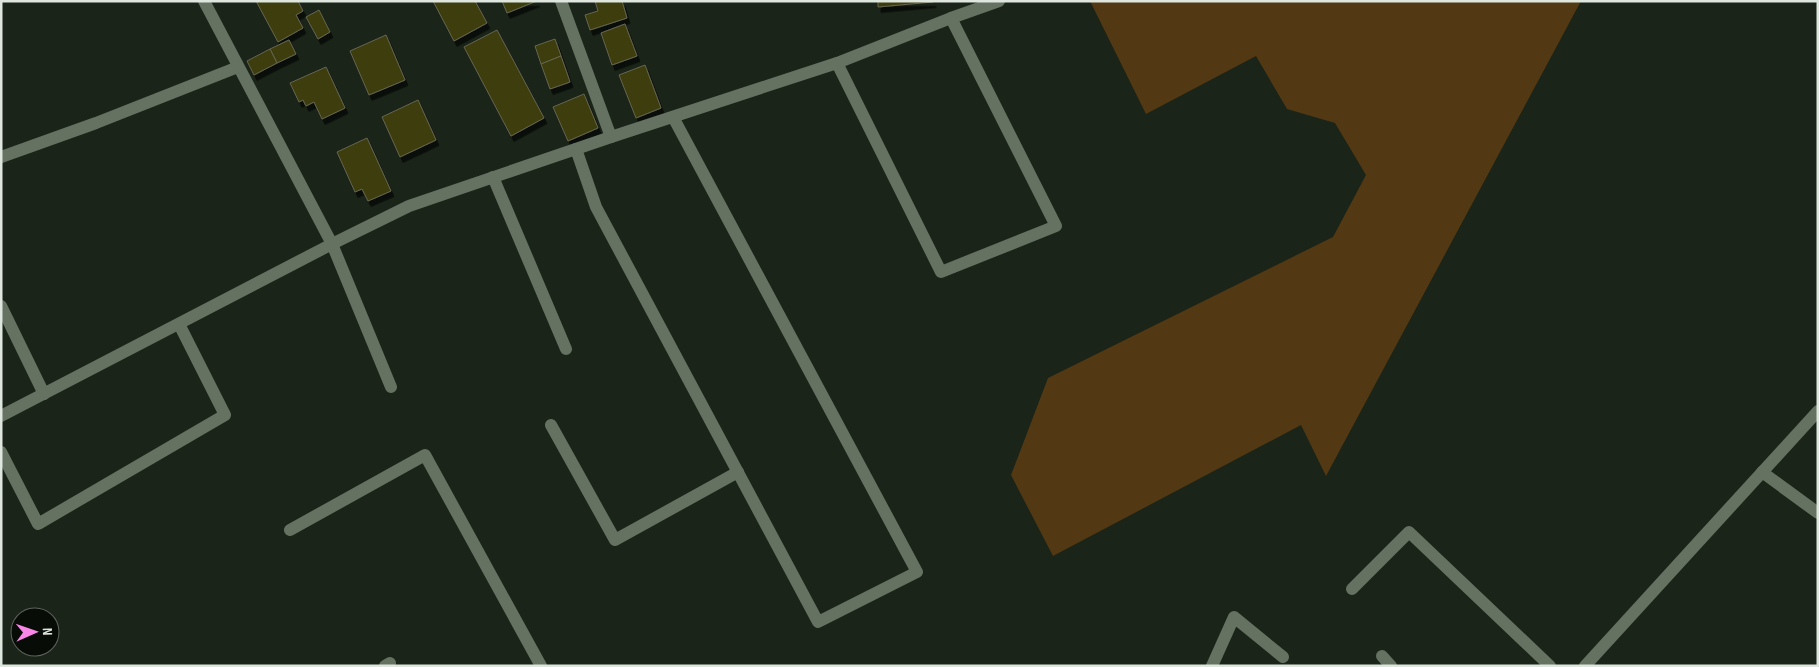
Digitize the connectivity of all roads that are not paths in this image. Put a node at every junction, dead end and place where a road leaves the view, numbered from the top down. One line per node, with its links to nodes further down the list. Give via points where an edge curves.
1 (204, 1): 6 (street)
2 (562, 1): 8 (street)
3 (999, 1): 4 (street)
4 (951, 18): 5 (street); 5 (street, via 1056,226 941,272)
5 (837, 62): 7 (street)
6 (238, 67): 10 (street); 12 (street)
7 (673, 117): 8 (street); 22 (street, via 917,572 818,622)
8 (610, 137): 9 (street)
9 (576, 149): 11 (street); 22 (street, via 596,207)
10 (1, 157)
11 (493, 177): 12 (street, via 409,206); 15 (street)
12 (332, 244): 14 (street); 16 (street)
13 (1, 306): 17 (street)
14 (179, 324): 17 (street); 21 (street, via 225,415 38,524)
15 (566, 349)
16 (391, 386)
17 (44, 394): 19 (street)
18 (1818, 411): 23 (street)
19 (1, 416)
20 (551, 425): 22 (street, via 615,540)
21 (1, 452)
22 (738, 472)
23 (1762, 472): 24 (street); 33 (street)
24 (1818, 513)
25 (290, 530): 29 (street, via 424,454)
26 (1352, 589): 32 (street, via 1409,532)
27 (1382, 656): 31 (street)
28 (1283, 657): 30 (street, via 1234,617)
29 (541, 666)
30 (1212, 666)
31 (1392, 666)
32 (1550, 666)
33 (1585, 666)

